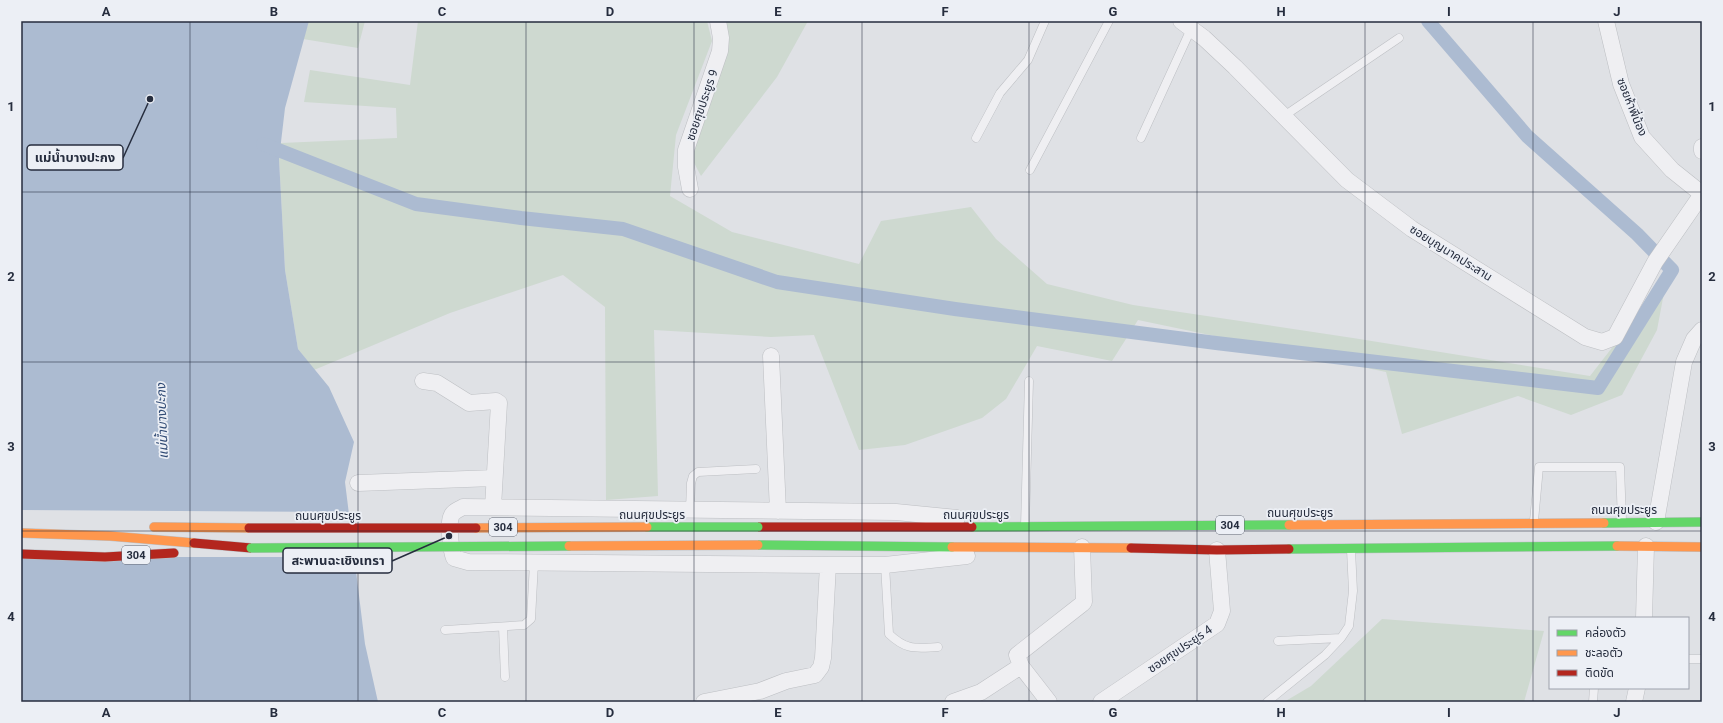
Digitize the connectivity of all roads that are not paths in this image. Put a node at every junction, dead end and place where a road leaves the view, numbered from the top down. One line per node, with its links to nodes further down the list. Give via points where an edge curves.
1 (718, 21): 13 (street, ซอยศุขประยูร 9, via 720,51 686,150)
2 (1045, 21): 8 (lane, via 1028,60 1000,93)
3 (1109, 21): 12 (lane)
4 (1606, 21): 14 (street, ซอยห้าพี่น้อง, via 1621,84 1642,137 1672,170)
5 (1186, 25): 7 (street, ซอยบุญนาคประสาน, via 1235,67); 9 (lane)
6 (1399, 38): 7 (lane)
7 (1284, 116): 14 (street, ซอยบุญนาคประสาน, via 1347,180 1412,229 1585,337 1602,342 1615,337 1655,262)
8 (976, 138)
9 (1141, 138)
10 (1702, 147): 11 (street)
11 (1702, 151)
12 (1030, 170)
13 (690, 189)
14 (1702, 194)
15 (1702, 330): 26 (street, via 1694,339 1684,362)
16 (771, 356): 24 (street)
17 (423, 381): 20 (street, via 436,383 469,403 499,403)
18 (1029, 381): 30 (lane)
19 (756, 469): 23 (lane, via 698,472 692,476)
20 (494, 478): 21 (street); 22 (street)
21 (358, 483)
22 (492, 507): 23 (street); 42 (street, via 463,507 454,512 450,524 451,551 454,558 468,562)
23 (690, 510): 24 (street)
24 (778, 511): 30 (street, via 896,512)
25 (1622, 522): 26 (main road, ถนนศุขประยูร / 304); 28 (main road, ถนนศุขประยูร / 304); 28 (lane, via 1620,467 1539,466)
26 (1656, 522): 27 (main road, ถนนศุขประยูร / 304)
27 (1702, 522)
28 (1534, 523): 30 (main road, ถนนศุขประยูร / 304)
29 (145, 526): 31 (main road, ถนนศุขประยูร / 304)
30 (1029, 526): 31 (main road, ถนนศุขประยูร / 304, bridge)
31 (249, 528): 33 (main road, ถนนศุขประยูร / 304)
32 (21, 534): 33 (main road)
33 (110, 536): 36 (main road, 304)
34 (1646, 546): 38 (main road, 304); 40 (main road, 304); 45 (street)
35 (1082, 547): 37 (main road, 304); 39 (main road, 304); 53 (street, via 1084,602 1020,651 1017,658)
36 (251, 548): 37 (main road, 304, bridge, via 758,545); 41 (main road, 304, via 105,557)
37 (1033, 548): 44 (street)
38 (1702, 548)
39 (1217, 550): 40 (main road, 304); 60 (street, ซอยศุขประยูร 4, via 1222,611 1217,624)
40 (1351, 550): 48 (lane, via 1353,591 1349,626)
41 (21, 554)
42 (534, 562): 43 (street); 46 (lane, via 531,619 524,625)
43 (828, 565): 44 (street); 57 (street, via 823,658 821,667 815,675 786,681 760,691)
44 (885, 565): 50 (lane, via 890,634 900,644 914,648)
45 (1644, 617)
46 (503, 627): 47 (lane); 54 (lane)
47 (445, 630)
48 (1341, 638): 49 (lane); 61 (lane, via 1325,655)
49 (1278, 641)
50 (938, 647)
51 (1689, 659): 52 (lane)
52 (1702, 659)
53 (1021, 666): 58 (street, via 981,692); 59 (street)
54 (505, 677)
55 (1594, 689): 62 (lane)
56 (1636, 689): 63 (street)
57 (704, 702)
58 (953, 702)
59 (1049, 702)
60 (1102, 702)
61 (1267, 702)
62 (1592, 702)
63 (1634, 702)

